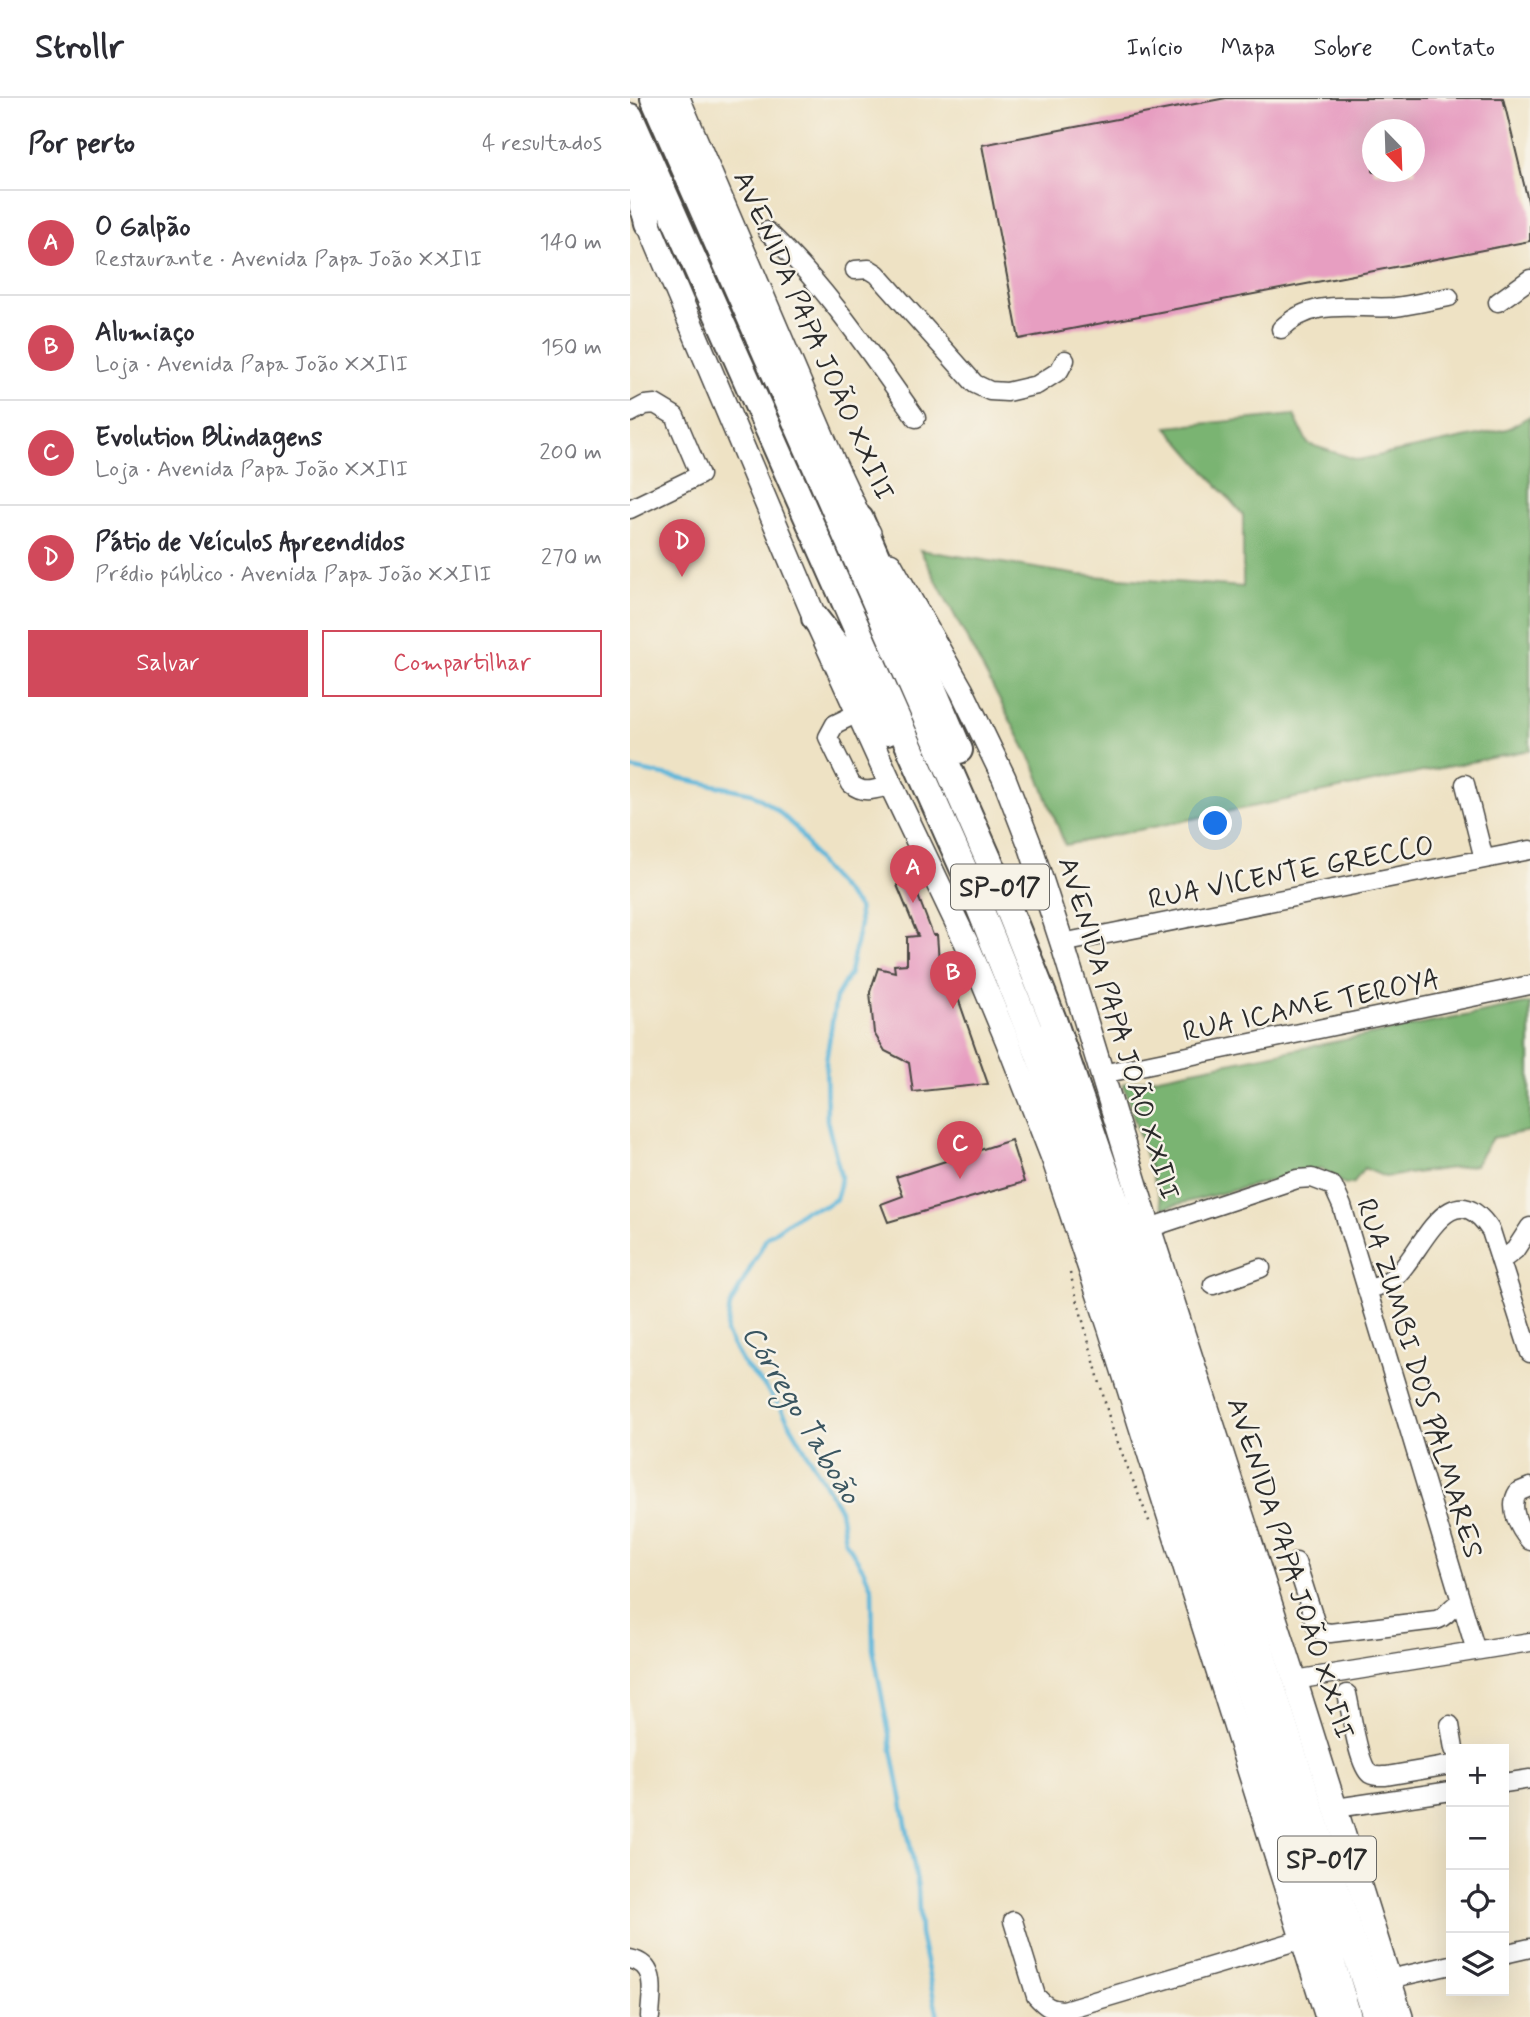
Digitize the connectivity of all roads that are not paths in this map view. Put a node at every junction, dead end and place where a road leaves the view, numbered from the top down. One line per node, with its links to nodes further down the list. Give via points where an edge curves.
1 (654, 98): 24 (highway, AVENIDA PAPA JOÃO XXIII / SP-017)
2 (678, 98): 17 (main road, AVENIDA PAPA JOÃO XXIII)
3 (630, 117): 25 (highway, AVENIDA PAPA JOÃO XXIII / SP-017)
4 (630, 144): 6 (highway)
5 (630, 181): 6 (main road)
6 (648, 223): 18 (main road)
7 (767, 231): 15 (street, via 847,321)
8 (855, 270): 13 (street, via 877,274 975,384 990,391 1037,385 1059,372)
9 (1530, 279): 11 (street)
10 (1449, 297): 12 (street, via 1397,307 1315,309 1293,318)
11 (1497, 302)
12 (1282, 329)
13 (1065, 360)
14 (630, 413): 16 (street, via 655,404 675,416 700,475)
15 (916, 418)
16 (630, 509)
17 (860, 519): 24 (highway, via 975,790 988,825); 26 (main road, AVENIDA PAPA JOÃO XXIII, via 982,731 1031,848)
18 (815, 618): 19 (main road); 25 (highway, via 875,710 932,822)
19 (858, 713): 21 (main road); 21 (street, via 835,724 828,737 858,790)
20 (1465, 784): 23 (street)
21 (891, 785): 54 (main road, via 967,944 1053,1158)
22 (1530, 850): 23 (street, RUA VICENTE GRECCO)
23 (1484, 859): 26 (street, RUA VICENTE GRECCO)
24 (994, 872): 45 (highway, AVENIDA PAPA JOÃO XXIII / SP-017, via 1109,1176)
25 (968, 879): 45 (highway, AVENIDA PAPA JOÃO XXIII / SP-017, via 1072,1141)
26 (1062, 943): 28 (main road, AVENIDA PAPA JOÃO XXIII)
27 (1530, 985): 28 (street, RUA ICAME TEROYA)
28 (1102, 1074): 29 (main road, AVENIDA PAPA JOÃO XXIII)
29 (1149, 1228): 35 (street, RUA ZUMBI DOS PALMARES, via 1297,1179 1323,1181 1333,1186 1342,1206); 43 (main road, AVENIDA PAPA JOÃO XXIII)
30 (1528, 1230): 31 (street); 32 (street)
31 (1494, 1240): 32 (street); 35 (street, via 1479,1216 1452,1210 1435,1223 1394,1278)
32 (1502, 1260): 36 (street)
33 (1261, 1268): 34 (street)
34 (1213, 1285)
35 (1367, 1290): 40 (street, RUA ZUMBI DOS PALMARES)
36 (1530, 1353)
37 (1530, 1487): 38 (street, via 1518,1492 1513,1503)
38 (1530, 1541)
39 (1296, 1562): 40 (street, via 1321,1631 1436,1620)
40 (1461, 1602): 42 (street, RUA ZUMBI DOS PALMARES)
41 (1530, 1642): 42 (street)
42 (1476, 1651): 43 (street)
43 (1295, 1680): 52 (main road, AVENIDA PAPA JOÃO XXIII)
44 (1347, 1694): 48 (street, via 1362,1760 1370,1774 1377,1777)
45 (1266, 1704): 62 (highway, AVENIDA PAPA JOÃO XXIII / SP-017); 63 (highway, AVENIDA PAPA JOÃO XXIII / SP-017)
46 (1450, 1725): 47 (street)
47 (1453, 1744)
48 (1446, 1766)
49 (1530, 1779): 50 (street)
50 (1509, 1782)
51 (1446, 1792): 52 (street)
52 (1336, 1808): 59 (main road, AVENIDA PAPA JOÃO XXIII)
53 (1013, 1921): 54 (street, via 1036,1996 1053,2010)
54 (1303, 1939): 61 (main road)
55 (1530, 1948): 56 (street)
56 (1509, 1953)
57 (630, 1959): 60 (street, via 640,1961 651,1974)
58 (1446, 1966): 59 (street)
59 (1389, 1979): 64 (main road, AVENIDA PAPA JOÃO XXIII)
60 (650, 2017)
61 (1327, 2017)
62 (1348, 2017)
63 (1376, 2017)
64 (1401, 2017)

